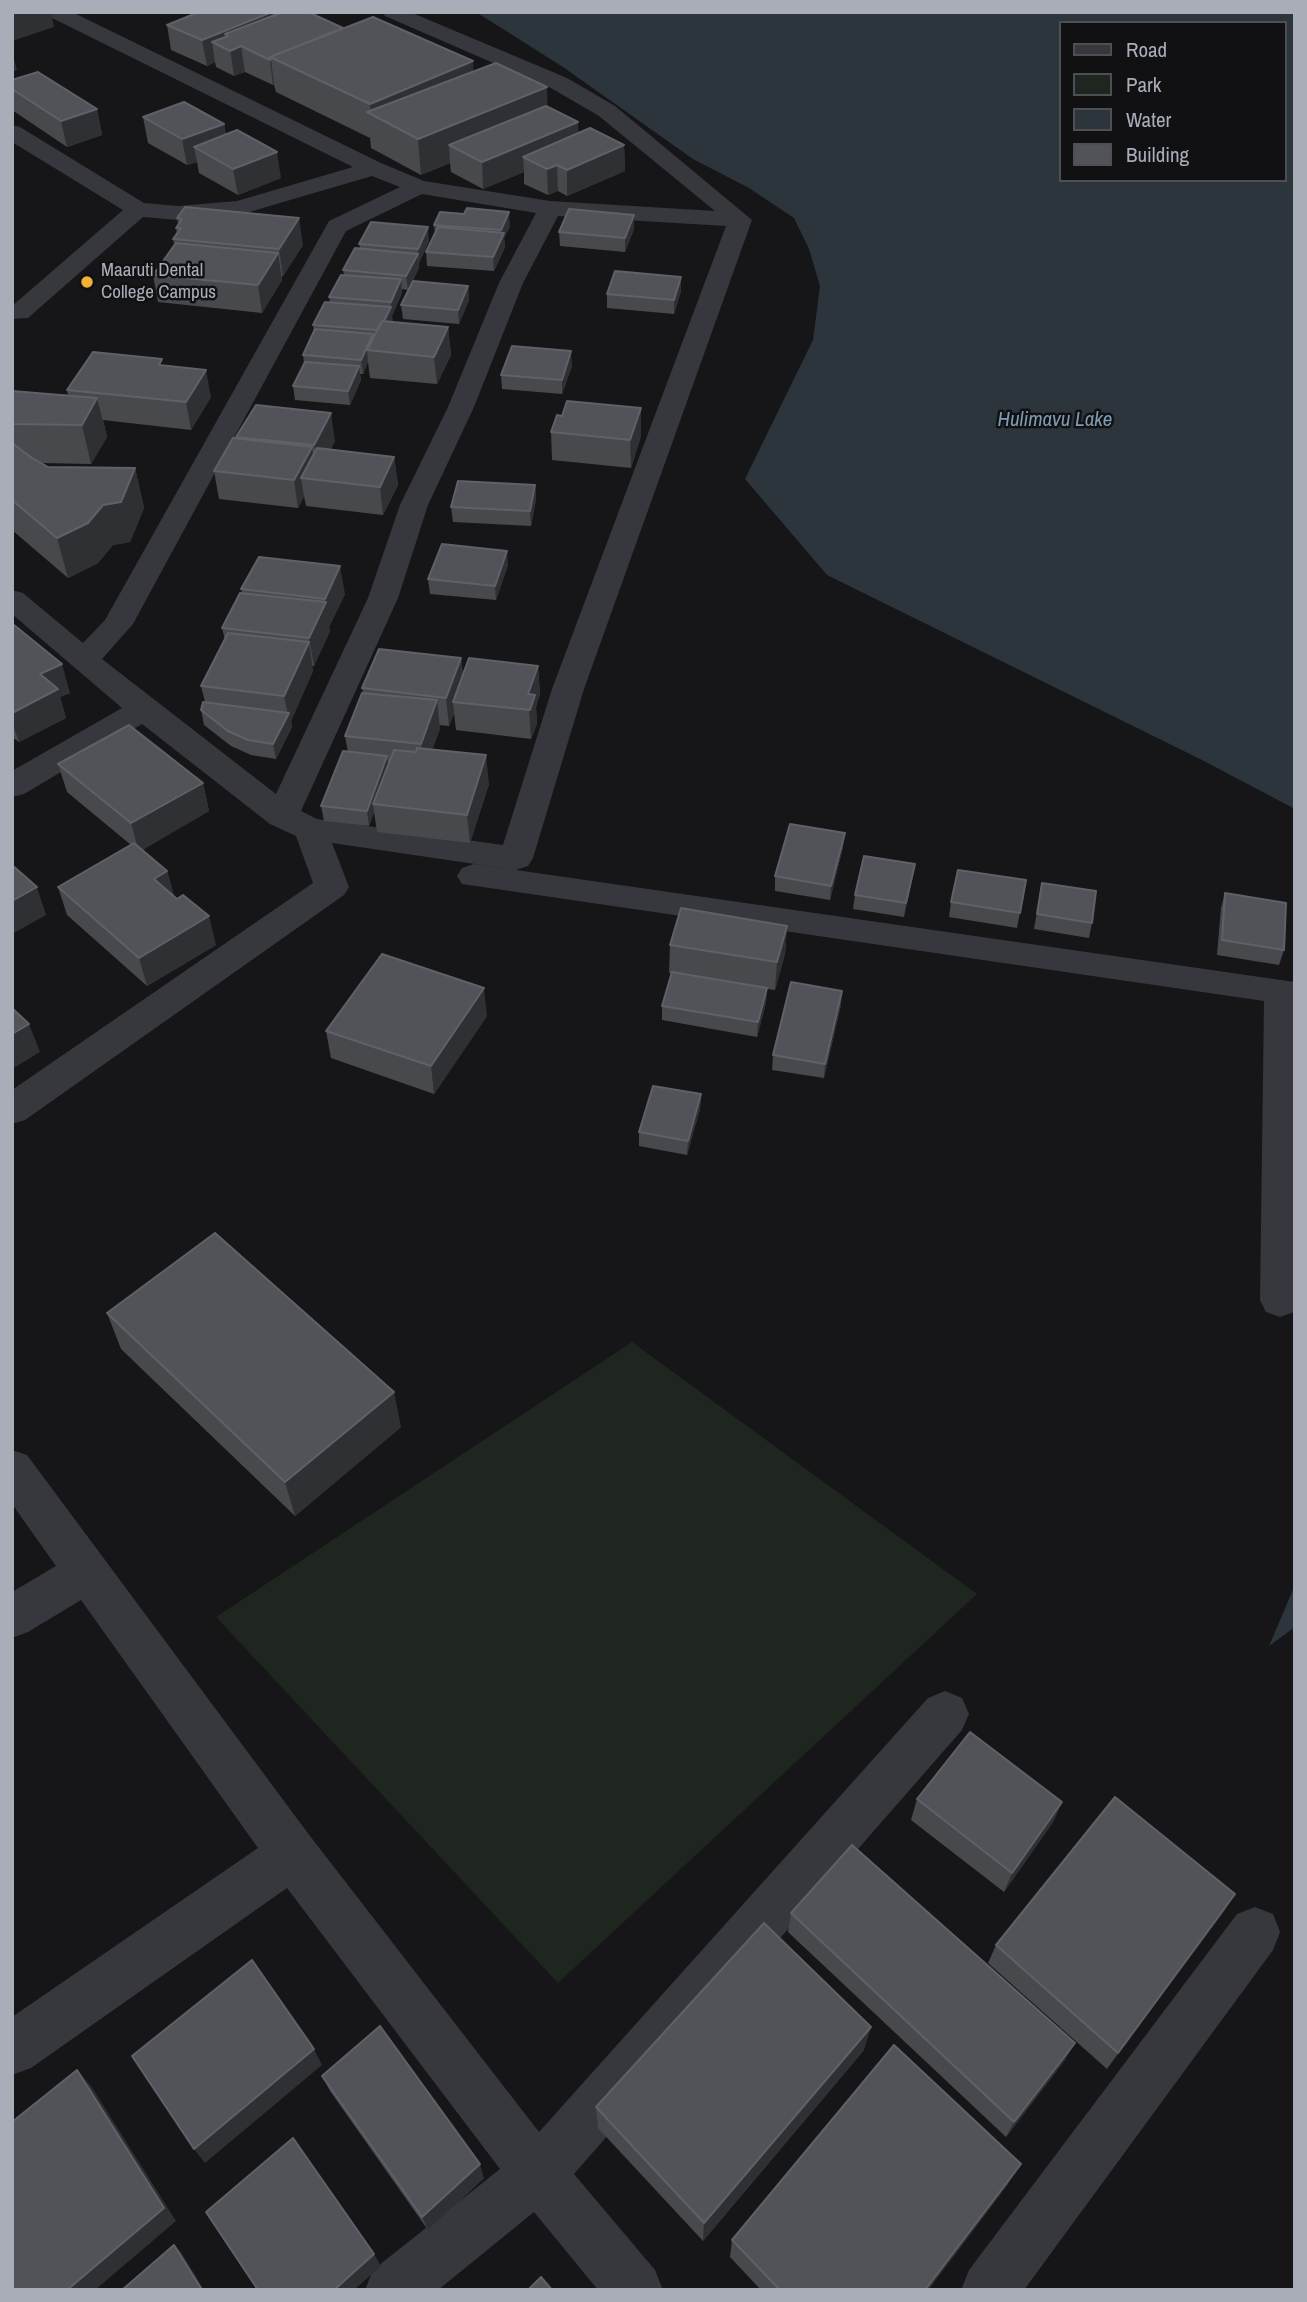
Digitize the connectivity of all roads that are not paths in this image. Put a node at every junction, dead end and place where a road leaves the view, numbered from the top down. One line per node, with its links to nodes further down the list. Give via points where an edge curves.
1 (392, 12): 8 (street, via 534,72 607,111)
2 (70, 14): 4 (street)
3 (12, 132): 7 (street)
4 (373, 168): 5 (street); 7 (street, via 239,208 194,214)
5 (419, 187): 6 (street); 11 (street, via 337,226 118,624)
6 (550, 208): 8 (street); 14 (street, via 414,505)
7 (138, 209): 9 (street)
8 (740, 220): 14 (street, via 568,689 516,858)
9 (19, 313)
10 (12, 599): 11 (street)
11 (84, 660): 12 (street)
12 (143, 709): 13 (street); 14 (street)
13 (12, 786)
14 (303, 833): 15 (street, via 332,887); 16 (street, via 1283,991)
15 (12, 1110)
16 (1280, 1300)
17 (12, 1469): 18 (street)
18 (86, 1573): 19 (street); 21 (street)
19 (12, 1617)
20 (945, 1714): 24 (street)
21 (292, 1854): 23 (street); 24 (street)
22 (1255, 1932): 27 (street)
23 (12, 2049)
24 (538, 2174): 25 (street); 26 (street)
25 (393, 2290)
26 (635, 2290)
27 (989, 2290)

